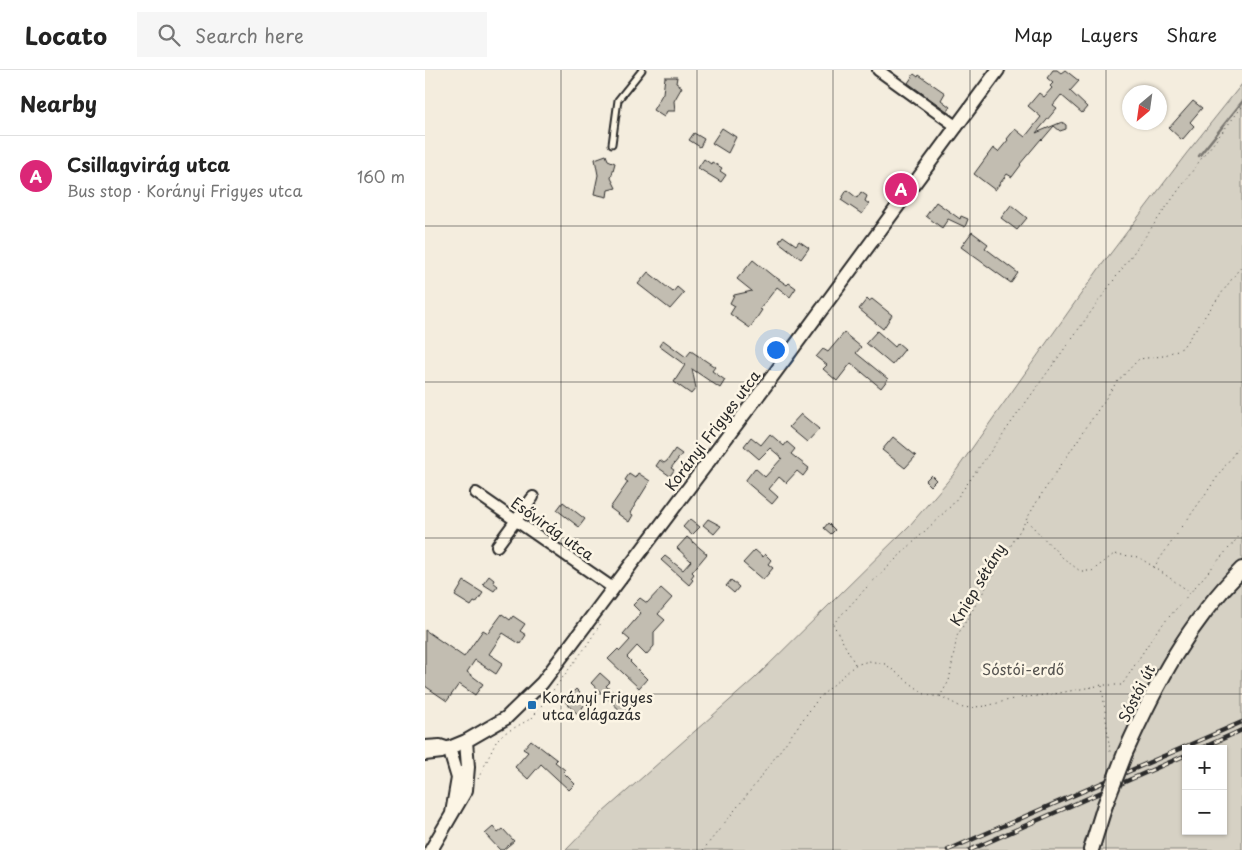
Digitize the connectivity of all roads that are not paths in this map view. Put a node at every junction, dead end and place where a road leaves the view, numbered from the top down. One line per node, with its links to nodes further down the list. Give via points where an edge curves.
1 (642, 70): 5 (lane, via 617,100)
2 (878, 70): 4 (street)
3 (998, 70): 4 (street, Korányi Frigyes utca)
4 (957, 126): 11 (street, Korányi Frigyes utca)
5 (612, 144)
6 (476, 493): 8 (street, Esővirág utca)
7 (533, 497): 8 (street)
8 (515, 521): 9 (street); 11 (street, Esővirág utca)
9 (497, 546)
10 (1242, 569): 18 (main road, Sóstói út, bridge, via 1206,607 1187,633 1154,690 1125,753)
11 (613, 588): 12 (street, Korányi Frigyes utca, via 520,706)
12 (466, 741): 14 (street, Korányi Frigyes utca); 16 (street, via 466,790)
13 (425, 746): 14 (street, via 439,744)
14 (449, 748): 15 (street, via 441,754); 16 (street, via 458,778)
15 (425, 755)
16 (452, 813): 17 (street)
17 (431, 850)
18 (1091, 850)

